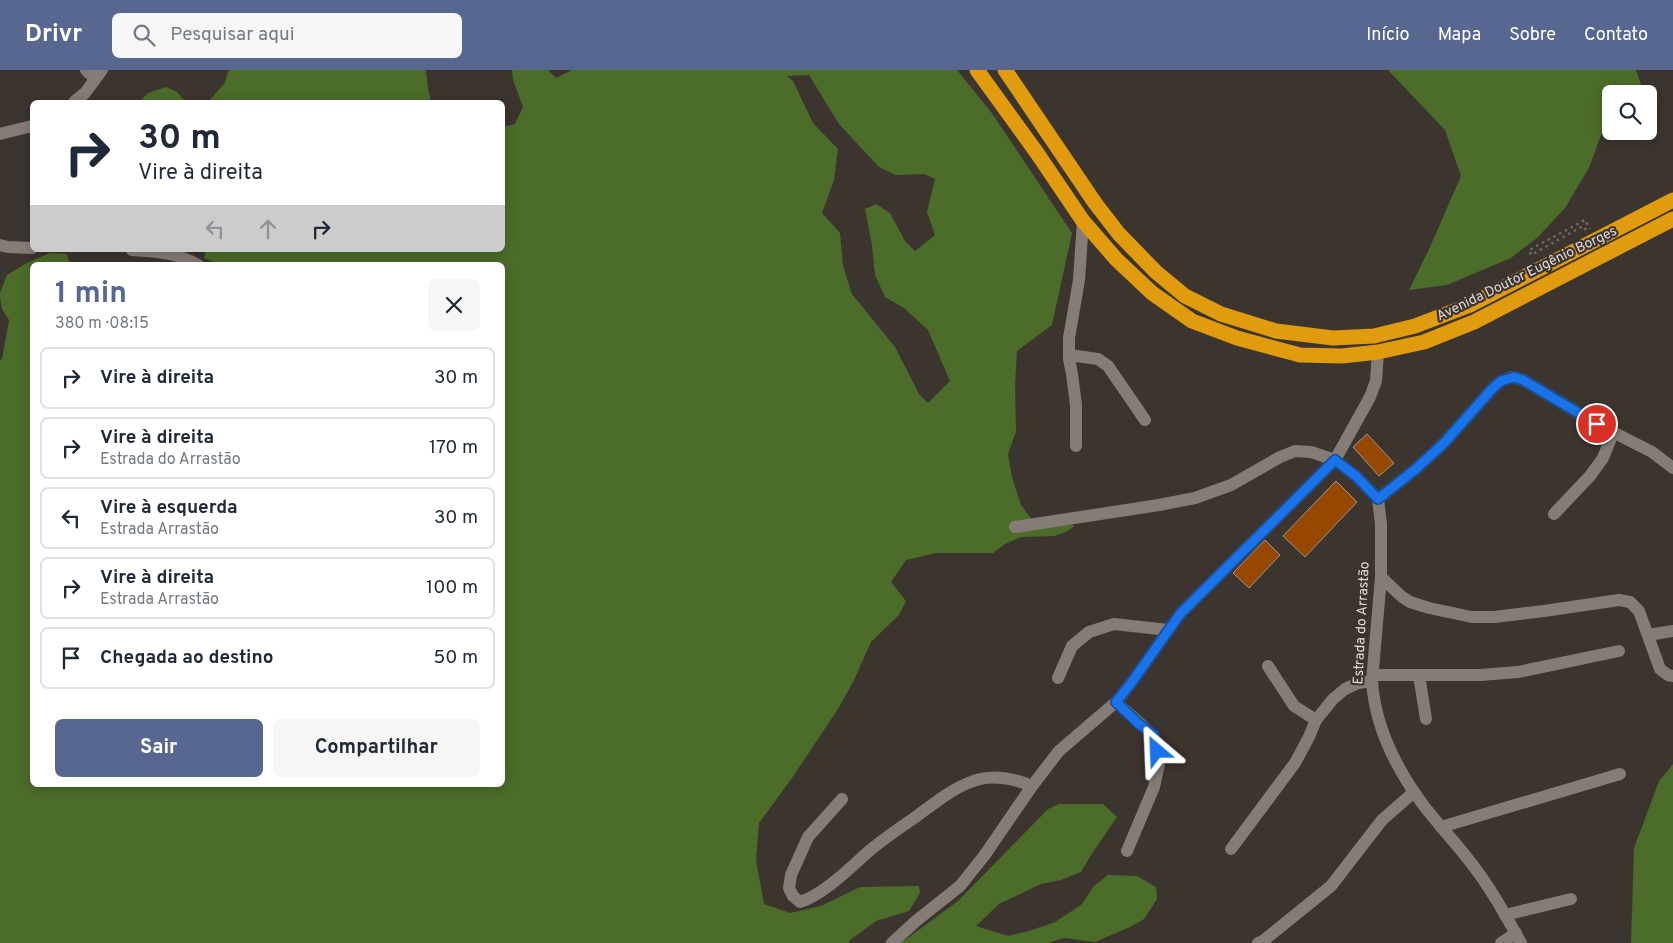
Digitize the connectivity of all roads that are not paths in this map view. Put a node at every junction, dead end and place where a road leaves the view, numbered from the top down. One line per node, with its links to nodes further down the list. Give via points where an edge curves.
1 (977, 70): 9 (highway, Avenida Doutor Eugênio Borges)
2 (1005, 70): 7 (highway, Avenida Doutor Eugênio Borges, via 1094,203 1156,272 1185,296 1221,314 1276,331 1333,338 1374,336 1415,326 1470,305)
3 (94, 73): 4 (street, via 85,93)
4 (76, 100)
5 (30, 126): 6 (street)
6 (0, 134)
7 (1673, 200)
8 (1673, 219): 14 (highway, Avenida Doutor Eugênio Borges, via 1474,322 1424,342)
9 (1083, 221): 14 (highway, Avenida Doutor Eugênio Borges, via 1152,293 1192,321 1237,338 1300,355 1342,356); 15 (street)
10 (0, 245): 11 (street)
11 (30, 248)
12 (155, 252): 13 (street, via 182,256)
13 (193, 262)
14 (1378, 352): 19 (street, via 1376,381 1370,397)
15 (1069, 355): 16 (street, via 1098,359 1108,366); 18 (street, via 1076,405)
16 (1145, 420)
17 (1613, 433): 20 (street, via 1652,452); 21 (street, via 1523,380 1508,378 1492,389 1444,443); 22 (street, via 1603,458 1590,476)
18 (1076, 446)
19 (1335, 460): 21 (street); 23 (street, via 1311,452 1295,451 1231,484 1195,498); 25 (street, via 1180,614)
20 (1673, 468)
21 (1378, 499): 24 (street, Estrada do Arrastão)
22 (1554, 514)
23 (1015, 527)
24 (1381, 576): 27 (street, via 1410,602 1472,617 1626,600 1639,611); 33 (street, Estrada do Arrastão)
25 (1168, 630): 32 (street, via 1114,624 1089,632 1072,646); 34 (street)
26 (1673, 631): 27 (street)
27 (1648, 635): 31 (street, via 1660,669)
28 (1619, 651): 30 (street, via 1518,672)
29 (1268, 666): 36 (street, via 1294,706)
30 (1419, 675): 33 (street); 35 (street)
31 (1673, 676)
32 (1058, 678)
33 (1373, 678): 36 (street, via 1345,689); 39 (street, Estrada do Arrastão, via 1378,717 1400,769)
34 (1116, 702): 38 (street, via 1059,751); 43 (street, via 1154,735 1159,764 1154,787)
35 (1426, 719)
36 (1316, 720): 42 (street, via 1295,763)
37 (1620, 774): 41 (street)
38 (1032, 786): 40 (street, via 997,777 961,786 898,829 818,893 800,902 789,888 791,875 808,837); 47 (street, via 960,886)
39 (1414, 792): 41 (street, Estrada do Arrastão); 48 (street, via 1382,820 1331,886)
40 (842, 799)
41 (1441, 827): 45 (street, Estrada do Arrastão, via 1468,859)
42 (1231, 849)
43 (1127, 851)
44 (1571, 899): 45 (street)
45 (1505, 914): 46 (street, Estrada do Arrastão)
46 (1519, 938): 49 (street)
47 (892, 943)
48 (1258, 943)
49 (1502, 943)

